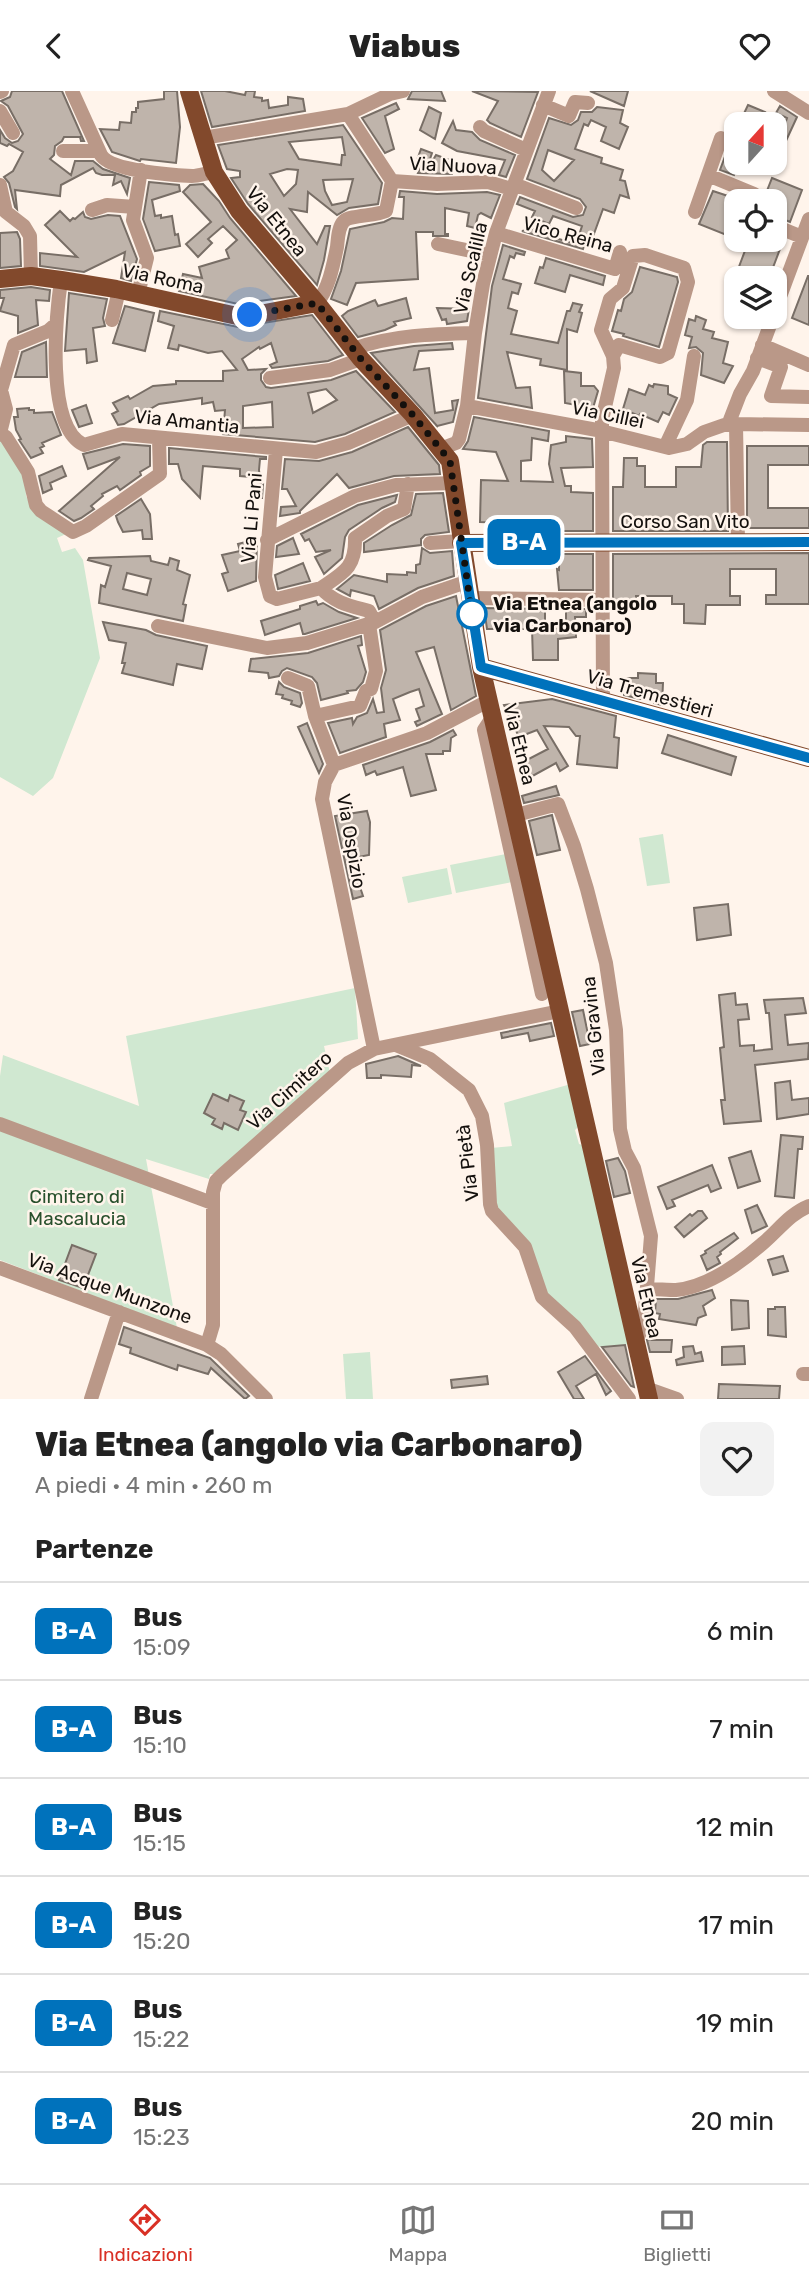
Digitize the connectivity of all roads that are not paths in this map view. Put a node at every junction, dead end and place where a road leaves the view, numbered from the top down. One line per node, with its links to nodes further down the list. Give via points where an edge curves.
1 (72, 91): 17 (street)
2 (189, 91): 13 (main road, Via Etnea)
3 (550, 91): 7 (street, Via Scalilla)
4 (395, 92): 10 (street)
5 (783, 94): 9 (street)
6 (589, 103): 7 (street, via 575,102 569,116)
7 (543, 105): 15 (street, Via Scalilla)
8 (0, 111): 12 (street)
9 (809, 113)
10 (348, 114): 13 (street); 21 (street)
11 (480, 127): 15 (street)
12 (13, 133)
13 (203, 138): 19 (main road, Via Etnea)
14 (722, 138): 20 (street)
15 (526, 150): 23 (street, Via Scalilla)
16 (62, 151): 17 (street)
17 (99, 151): 18 (street, via 108,163)
18 (141, 170): 19 (street, via 194,176); 25 (street)
19 (214, 172): 42 (main road, Via Etnea, via 239,211)
20 (708, 175): 24 (street); 28 (street)
21 (392, 181): 23 (street, Via Nuova); 42 (street, via 386,211 344,221 324,295)
22 (0, 185): 37 (street, via 6,212 30,236)
23 (512, 186): 26 (street, Via Nuova); 31 (street, Via Scalilla)
24 (742, 189)
25 (135, 207): 27 (street, via 107,205); 41 (street, via 133,220 146,257)
26 (576, 208)
27 (92, 210)
28 (695, 212)
29 (809, 219): 32 (street)
30 (787, 231): 32 (street)
31 (496, 233): 34 (street, Vico Reina, via 615,269); 35 (street, Via Scalilla)
32 (802, 237): 36 (street)
33 (438, 244): 35 (street)
34 (620, 252)
35 (490, 255): 46 (street, Via Scalilla)
36 (787, 271)
37 (31, 276): 38 (main road, Via Roma); 39 (main road, Via Roma)
38 (0, 279)
39 (61, 280): 40 (main road, Via Roma); 44 (street, Via Amantia)
40 (119, 290): 41 (main road, Via Roma); 43 (street)
41 (138, 294): 42 (main road, Via Roma, via 237,316)
42 (317, 303): 47 (main road, Via Etnea)
43 (112, 320)
44 (56, 324): 60 (street, via 14,345 1,390 6,409); 61 (street, Via Amantia, via 61,414 68,432 84,445 122,434)
45 (768, 329): 49 (street)
46 (475, 333): 47 (street, via 373,342); 55 (street, Via Scalilla)
47 (357, 354): 53 (street, via 330,370); 56 (main road, Via Etnea)
48 (694, 356): 62 (street, via 687,400)
49 (757, 358): 50 (street); 57 (street)
50 (783, 361): 52 (street); 54 (street, via 771,396)
51 (614, 362): 51 (street, via 619,345 660,357 668,353 688,282 684,268 645,255 633,256 623,288 610,299 601,330); 59 (street)
52 (809, 365)
53 (270, 378)
54 (809, 397)
55 (467, 406): 59 (street, Via Cillei); 63 (street, Via Scalilla, via 459,439)
56 (413, 415): 63 (main road, Via Etnea); 64 (street, Via Amantia, via 316,452)
57 (735, 424): 58 (street); 62 (street, Via Cillei, via 704,432 678,447); 70 (street)
58 (809, 425)
59 (602, 432): 62 (street, Via Cillei); 68 (street)
60 (0, 433): 61 (street, via 28,472 36,505 73,531 160,474)
61 (159, 439): 64 (street, Via Amantia)
62 (665, 447)
63 (440, 449): 65 (main road, Via Etnea, via 450,461)
64 (276, 450): 67 (street, Via Li Pani)
65 (453, 482): 66 (street); 69 (main road, Via Etnea)
66 (408, 484): 67 (street, via 355,496); 73 (street, via 404,509 355,538 350,567)
67 (267, 540): 73 (street, Via Li Pani, via 265,577 270,596 277,599)
68 (604, 541): 69 (main road, Corso San Vito); 70 (main road, Corso San Vito); 75 (street)
69 (461, 542): 72 (street); 74 (main road, Via Etnea)
70 (738, 542): 71 (main road, Corso San Vito)
71 (809, 542)
72 (430, 543)
73 (321, 588): 76 (street, via 329,597 369,611)
74 (468, 590): 75 (street); 76 (street, via 422,597); 78 (main road, Via Etnea)
75 (603, 600): 80 (street)
76 (372, 623): 77 (street, via 307,643 267,648); 82 (street, via 376,671 371,689 360,706)
77 (158, 626)
78 (481, 667): 80 (main road, Via Tremestieri); 81 (main road, Via Etnea)
79 (288, 678): 82 (street, via 308,686)
80 (603, 702): 83 (main road, Via Tremestieri)
81 (490, 709): 84 (main road, Via Etnea); 85 (street)
82 (315, 716): 85 (street)
83 (809, 758)
84 (497, 762): 86 (main road, Via Etnea); 87 (street)
85 (334, 765): 91 (street, Via Ospizio, via 324,782 322,799)
86 (516, 815): 87 (main road, Via Etnea); 96 (street, Via Gravina, via 558,804 587,889 606,963 616,1030 620,1129 651,1236)
87 (520, 864): 88 (street); 89 (main road, Via Etnea)
88 (542, 994)
89 (559, 1011): 90 (street, Via Cimitero); 98 (main road, Via Etnea)
90 (396, 1045): 91 (street, Via Cimitero); 103 (street, Via Pietà, via 430,1059 469,1090 482,1116 492,1211 526,1247 542,1297 575,1327)
91 (374, 1049): 93 (street, Via Cimitero, via 348,1063 222,1175 216,1181)
92 (0, 1124): 93 (street)
93 (212, 1203): 99 (street, Via Cimitero, via 213,1325)
94 (809, 1206): 96 (street, via 790,1216 763,1244 720,1275 676,1290)
95 (0, 1268): 97 (street, Via Acque Munzone)
96 (648, 1289): 98 (street, via 644,1324)
97 (118, 1312): 99 (street, Via Acque Munzone); 101 (street)
98 (636, 1341): 100 (main road, Via Etnea)
99 (207, 1345): 102 (street, Via Acque Munzone)
100 (648, 1393): 104 (street)
101 (91, 1399)
102 (266, 1399)
103 (629, 1399)
104 (677, 1399)

